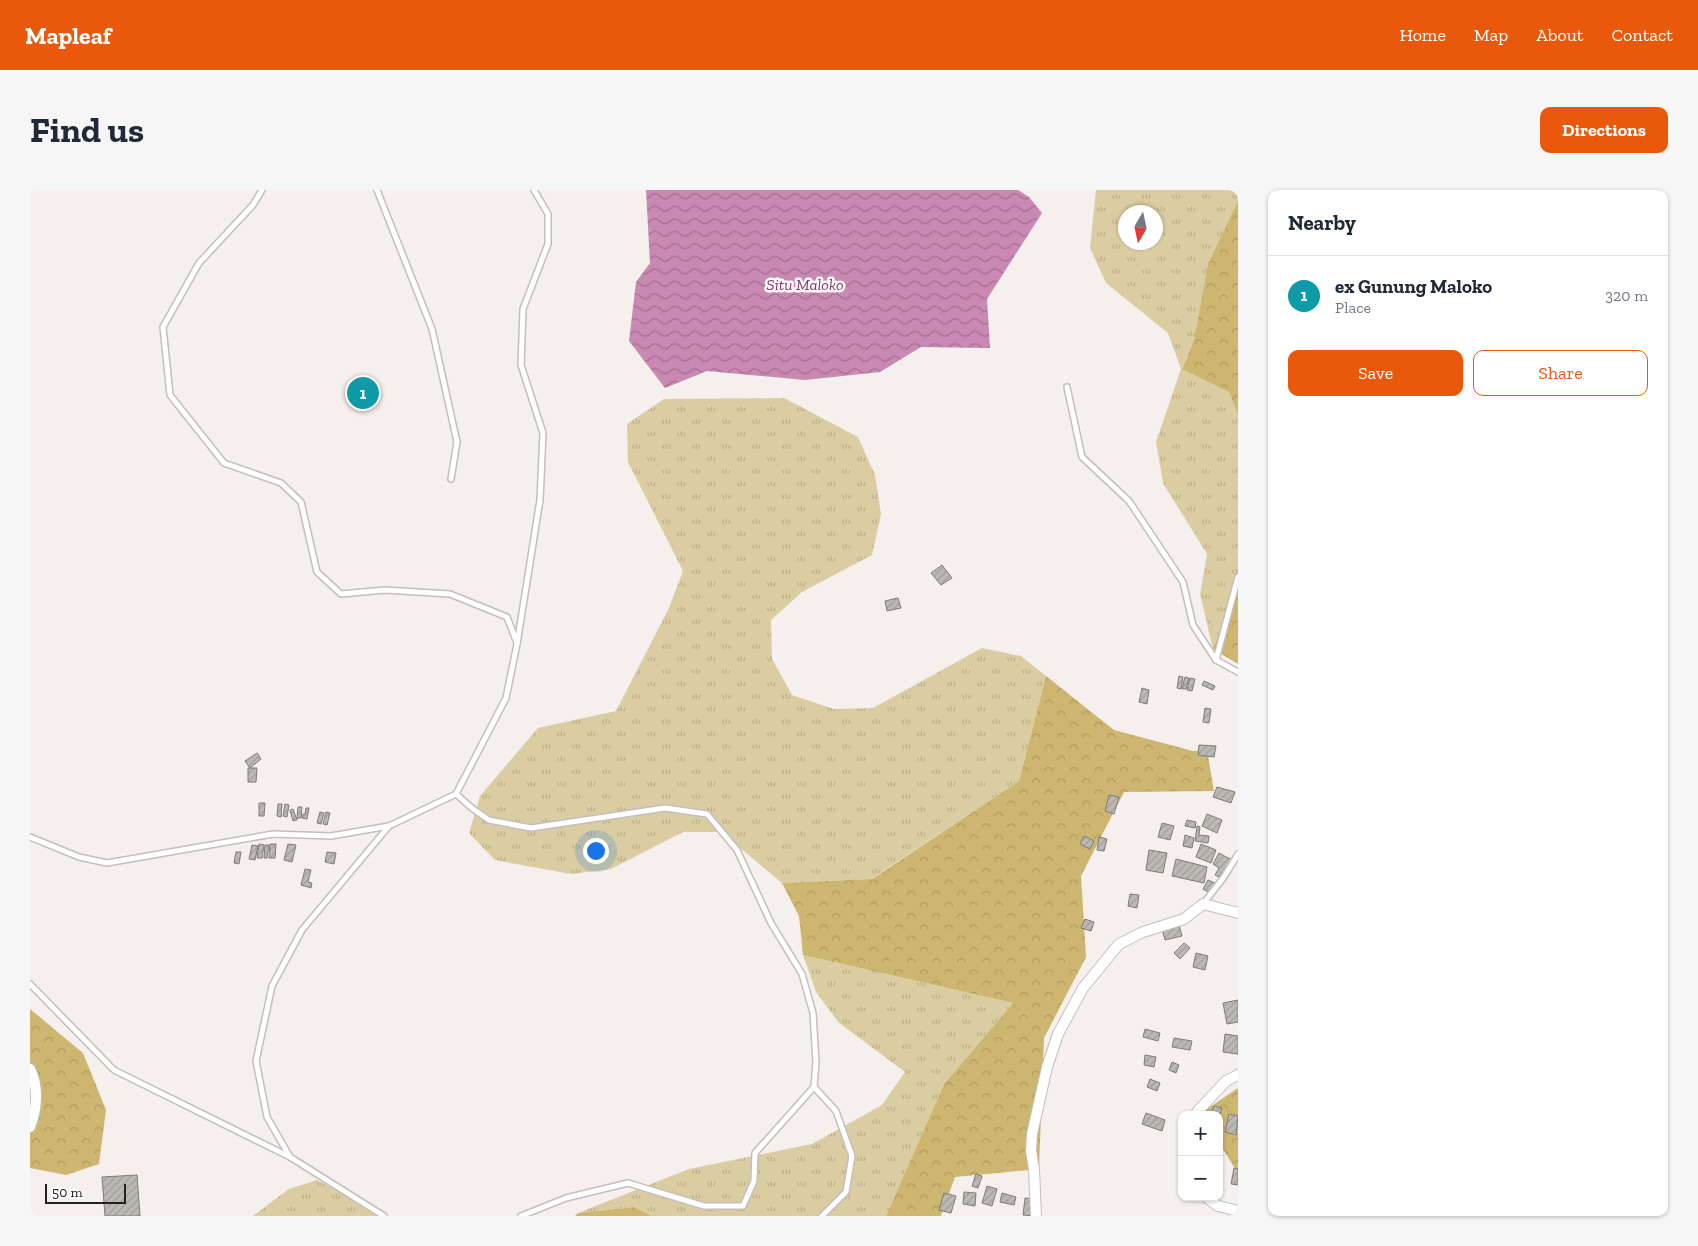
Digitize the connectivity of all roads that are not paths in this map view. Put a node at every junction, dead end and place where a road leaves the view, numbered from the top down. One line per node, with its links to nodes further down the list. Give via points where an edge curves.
1 (262, 190): 7 (lane, via 254,205 199,262 163,327 170,396 224,463 281,482 301,502 317,572 341,594 385,590 450,594 507,617)
2 (377, 190): 5 (lane, via 432,329 457,442)
3 (534, 190): 7 (lane, via 548,214 548,244 522,309 521,365 543,433 540,500)
4 (1067, 387): 8 (lane, via 1082,458 1129,502 1183,582 1193,625)
5 (451, 479)
6 (1238, 577): 8 (lane)
7 (517, 644): 10 (lane, via 506,698)
8 (1216, 660): 9 (lane)
9 (1238, 672)
10 (456, 794): 11 (lane); 19 (lane, via 489,820 531,828 665,808 707,814 737,850 771,923 802,974 813,1013)
11 (389, 826): 12 (lane, via 331,836 273,834 107,863 79,858); 22 (lane, via 302,930 272,986 256,1061 267,1117)
12 (30, 837)
13 (1238, 854): 14 (lane)
14 (1203, 904): 15 (street); 28 (street, via 1184,919 1143,932 1119,944 1083,988 1058,1034 1032,1134)
15 (1238, 913)
16 (30, 984): 22 (lane, via 114,1070)
17 (30, 1069): 21 (street, via 36,1094)
18 (1238, 1075): 20 (street, via 1226,1081)
19 (814, 1087): 26 (lane, via 755,1153 754,1181 744,1206 704,1206 628,1183 566,1198); 27 (lane, via 836,1111 852,1156 846,1192)
20 (1198, 1111)
21 (30, 1127)
22 (290, 1157): 25 (lane)
23 (1211, 1201): 24 (street)
24 (1238, 1211)
25 (384, 1216)
26 (521, 1216)
27 (822, 1216)
28 (1036, 1216)

